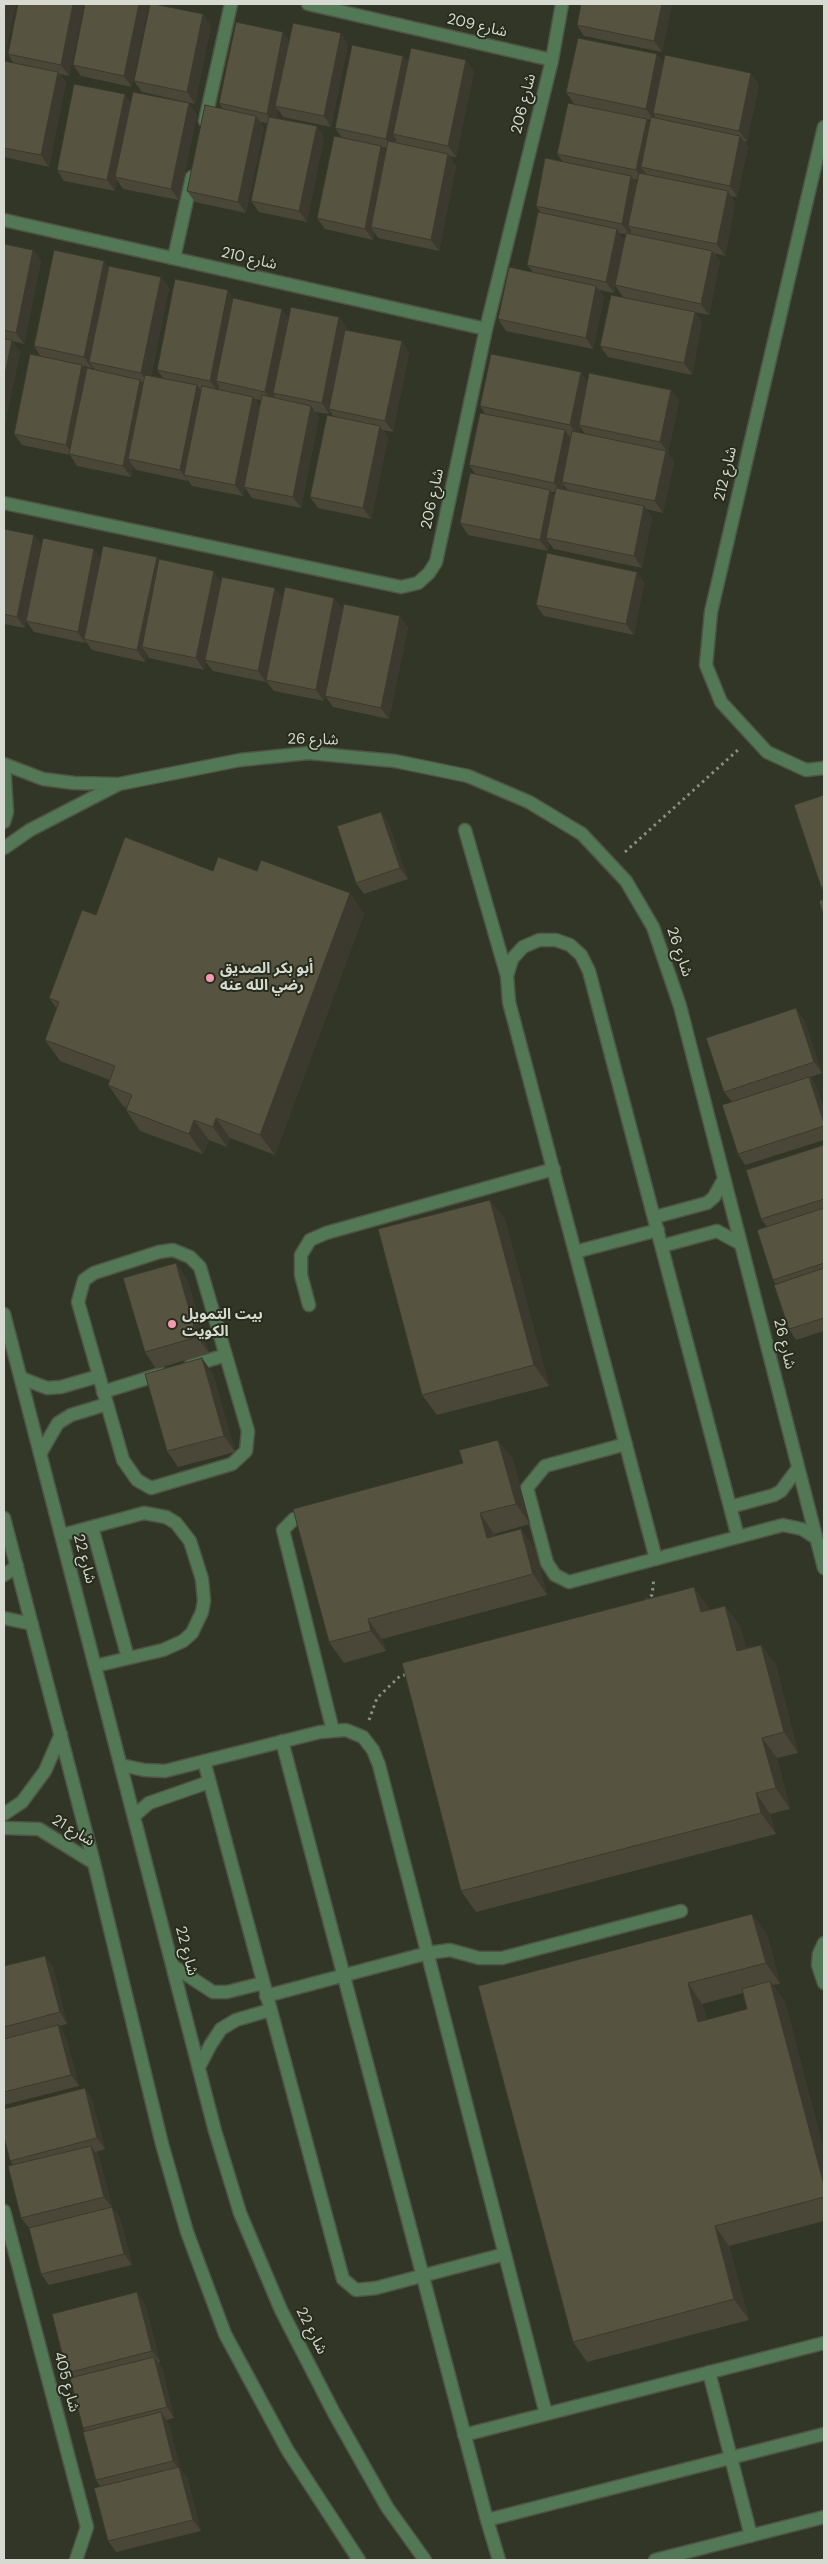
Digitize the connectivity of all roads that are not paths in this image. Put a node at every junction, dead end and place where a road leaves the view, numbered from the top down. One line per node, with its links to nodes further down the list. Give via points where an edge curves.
1 (231, 4): 6 (street)
2 (308, 4): 4 (street, شارع 209)
3 (562, 4): 4 (street, شارع 206)
4 (552, 60): 10 (street, شارع 206)
5 (824, 127): 13 (street, شارع 212, via 711,612 706,665 721,702 766,752 806,770)
6 (201, 136)
7 (195, 164): 9 (street)
8 (4, 220): 9 (street, شارع 210)
9 (174, 258): 10 (street, شارع 210)
10 (486, 329): 11 (street, شارع 206, via 436,562 418,583 401,587)
11 (4, 503)
12 (4, 764): 14 (street, شارع 26, via 43,779); 15 (street, via 7,812)
13 (824, 768)
14 (119, 784): 17 (street, شارع 26, via 45,822); 20 (street, شارع 26, via 240,760 309,754 395,762 468,776 529,802 582,834 626,881 653,927 680,1006)
15 (4, 822)
16 (465, 830): 18 (street)
17 (4, 848)
18 (507, 976): 19 (street, via 509,1002); 21 (street, via 512,959 523,947 540,940 556,940 570,945 581,955 592,980)
19 (554, 1169): 24 (street); 25 (street, via 310,1240 301,1255 301,1275)
20 (724, 1179): 21 (street, via 707,1203); 22 (street, شارع 26)
21 (656, 1223): 23 (street); 24 (street)
22 (741, 1244): 23 (street, via 717,1231); 33 (street, شارع 26)
23 (662, 1246): 34 (street)
24 (575, 1252): 31 (street)
25 (309, 1304)
26 (4, 1314): 29 (street, شارع 22)
27 (226, 1355): 28 (street, via 200,1267 190,1257 173,1250 159,1252 94,1273 84,1280 78,1302); 30 (street); 30 (street, via 248,1431 246,1451 232,1464 151,1488 137,1480 126,1466)
28 (99, 1376): 29 (street, via 47,1388); 30 (street)
29 (20, 1378): 32 (street, شارع 22)
30 (105, 1398): 32 (street, via 58,1423)
31 (626, 1444): 41 (street); 41 (street, via 546,1466 527,1488 529,1499 547,1563 554,1575 570,1582)
32 (40, 1454): 38 (street, شارع 22)
33 (798, 1468): 34 (street, via 781,1491); 40 (street, شارع 26)
34 (730, 1507): 39 (street)
35 (321, 1510): 49 (street, via 294,1518 284,1530)
36 (4, 1518): 42 (street)
37 (92, 1527): 38 (street); 47 (street); 47 (street, via 144,1514 166,1517 176,1523 190,1541 199,1570 204,1601 192,1633 174,1647)
38 (62, 1535): 48 (street, شارع 22)
39 (738, 1537): 40 (street, via 783,1525 802,1529); 41 (street)
40 (816, 1538): 43 (street, شارع 26)
41 (656, 1559)
42 (17, 1566): 44 (street); 46 (street)
43 (824, 1568)
44 (4, 1575)
45 (4, 1618): 46 (street)
46 (32, 1624): 50 (street)
47 (128, 1658): 48 (street)
48 (95, 1666): 53 (street, شارع 22)
49 (333, 1731): 51 (street); 61 (street, via 346,1730 363,1737 373,1750)
50 (61, 1734): 55 (street, via 44,1771 22,1802); 58 (street)
51 (282, 1741): 52 (street); 63 (street)
52 (204, 1761): 53 (street, via 164,1771); 54 (street)
53 (121, 1765): 56 (street, شارع 22)
54 (209, 1782): 56 (street, via 149,1803); 64 (street)
55 (4, 1814)
56 (134, 1816): 62 (street, شارع 22)
57 (4, 1828): 58 (street, شارع 21, via 39,1829)
58 (94, 1863): 82 (street, via 162,2144 187,2232 225,2334 288,2451)
59 (681, 1911): 61 (street, via 502,1958 479,1958 450,1950)
60 (824, 1943): 65 (street, via 818,1966)
61 (428, 1953): 63 (street); 70 (street)
62 (173, 1966): 64 (street, via 213,1992 228,1992); 68 (street, شارع 22)
63 (344, 1976): 66 (street); 71 (street)
64 (263, 1983): 66 (street)
65 (824, 1983)
66 (266, 1996): 67 (street)
67 (270, 2010): 68 (street, via 236,2020 221,2029); 71 (street, via 343,2279 356,2290)
68 (199, 2067): 83 (street, شارع 22, via 240,2213 282,2310 334,2413 388,2507)
69 (4, 2210): 81 (street, شارع 405, via 87,2527)
70 (505, 2254): 71 (street); 74 (street)
71 (423, 2276): 76 (street)
72 (824, 2343): 73 (street)
73 (709, 2372): 74 (street); 77 (street)
74 (546, 2414): 76 (street)
75 (824, 2434): 77 (street)
76 (464, 2435): 79 (street)
77 (731, 2458): 79 (street); 80 (street)
78 (824, 2517): 80 (street)
79 (487, 2520): 84 (street)
80 (751, 2536): 85 (street)
81 (76, 2560)
82 (359, 2560)
83 (425, 2560)
84 (499, 2560)
85 (655, 2560)

